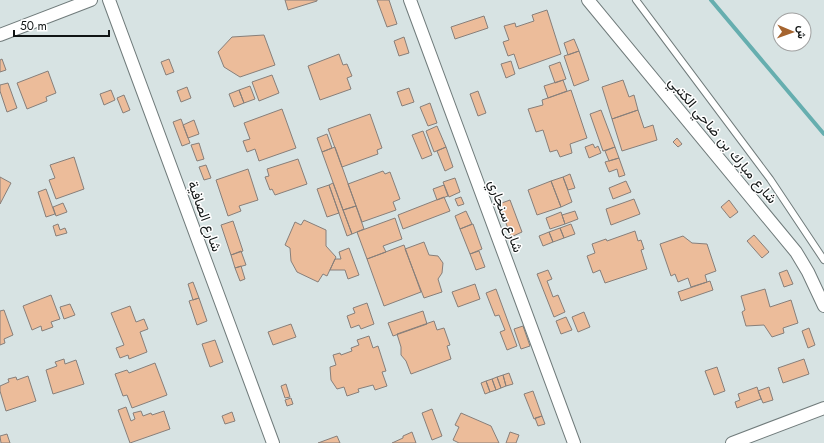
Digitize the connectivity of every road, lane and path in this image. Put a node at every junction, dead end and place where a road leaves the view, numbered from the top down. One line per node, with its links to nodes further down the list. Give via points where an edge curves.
1 (91, 0): 6 (street)
2 (109, 0): 11 (street, شارع الصافية)
3 (410, 0): 12 (street, شارع سنجاري)
4 (588, 0): 8 (street, شارع مبارك بن ضاحي الكتبي, via 796,252)
5 (636, 0): 7 (lane, via 770,179)
6 (0, 35)
7 (824, 260)
8 (824, 306)
9 (824, 408): 10 (street)
10 (753, 439): 13 (street)
11 (273, 443)
12 (574, 443)
13 (732, 443)

